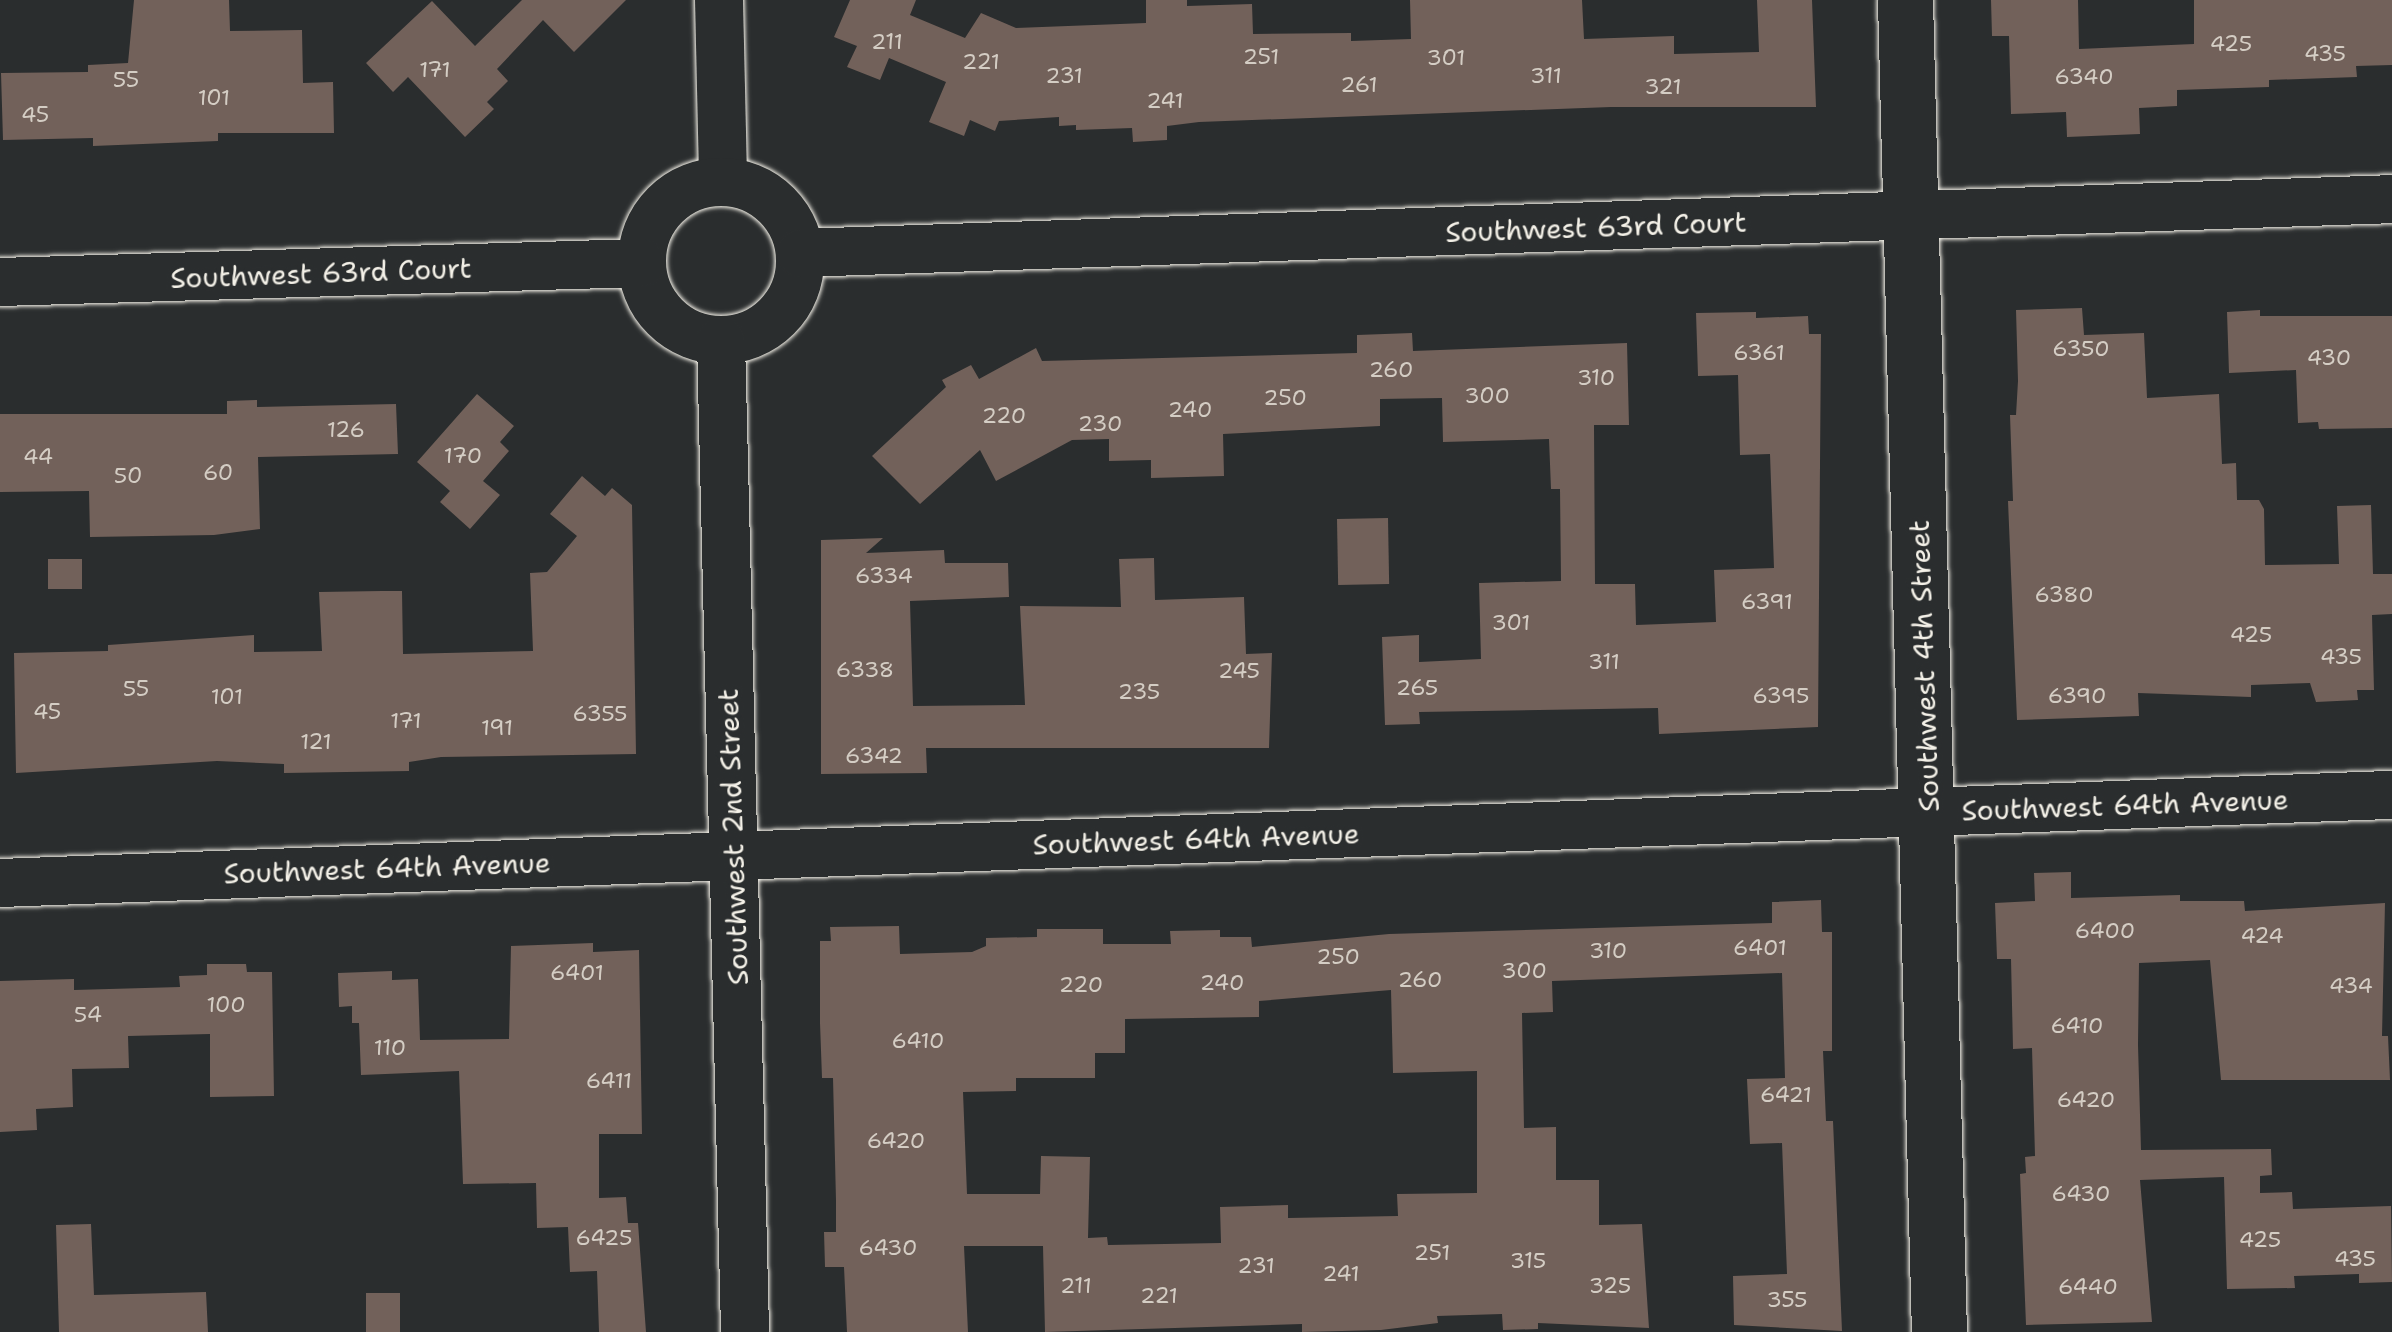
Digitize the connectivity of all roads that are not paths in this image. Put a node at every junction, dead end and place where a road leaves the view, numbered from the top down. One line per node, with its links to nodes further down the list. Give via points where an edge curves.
1 (719, 0): 3 (street)
2 (1905, 0): 5 (street, Southwest 4th Street)
3 (723, 180): 6 (street, via 767,194 796,230); 7 (street, via 697,184 656,214)
4 (2392, 199): 5 (street, Southwest 63rd Court)
5 (1911, 216): 6 (street, Southwest 63rd Court); 11 (street, Southwest 4th Street)
6 (801, 254): 9 (street, via 800,275 780,315 763,329)
7 (642, 264): 8 (street, Southwest 63rd Court); 9 (street, via 658,309 686,332)
8 (0, 282)
9 (721, 341): 12 (street, Southwest 2nd Street)
10 (2392, 795): 11 (street, Southwest 64th Avenue)
11 (1928, 812): 12 (street, Southwest 64th Avenue); 15 (street, Southwest 4th Street)
12 (733, 855): 13 (street, Southwest 64th Avenue); 14 (street, Southwest 2nd Street)
13 (0, 883)
14 (745, 1332)
15 (1939, 1332)

